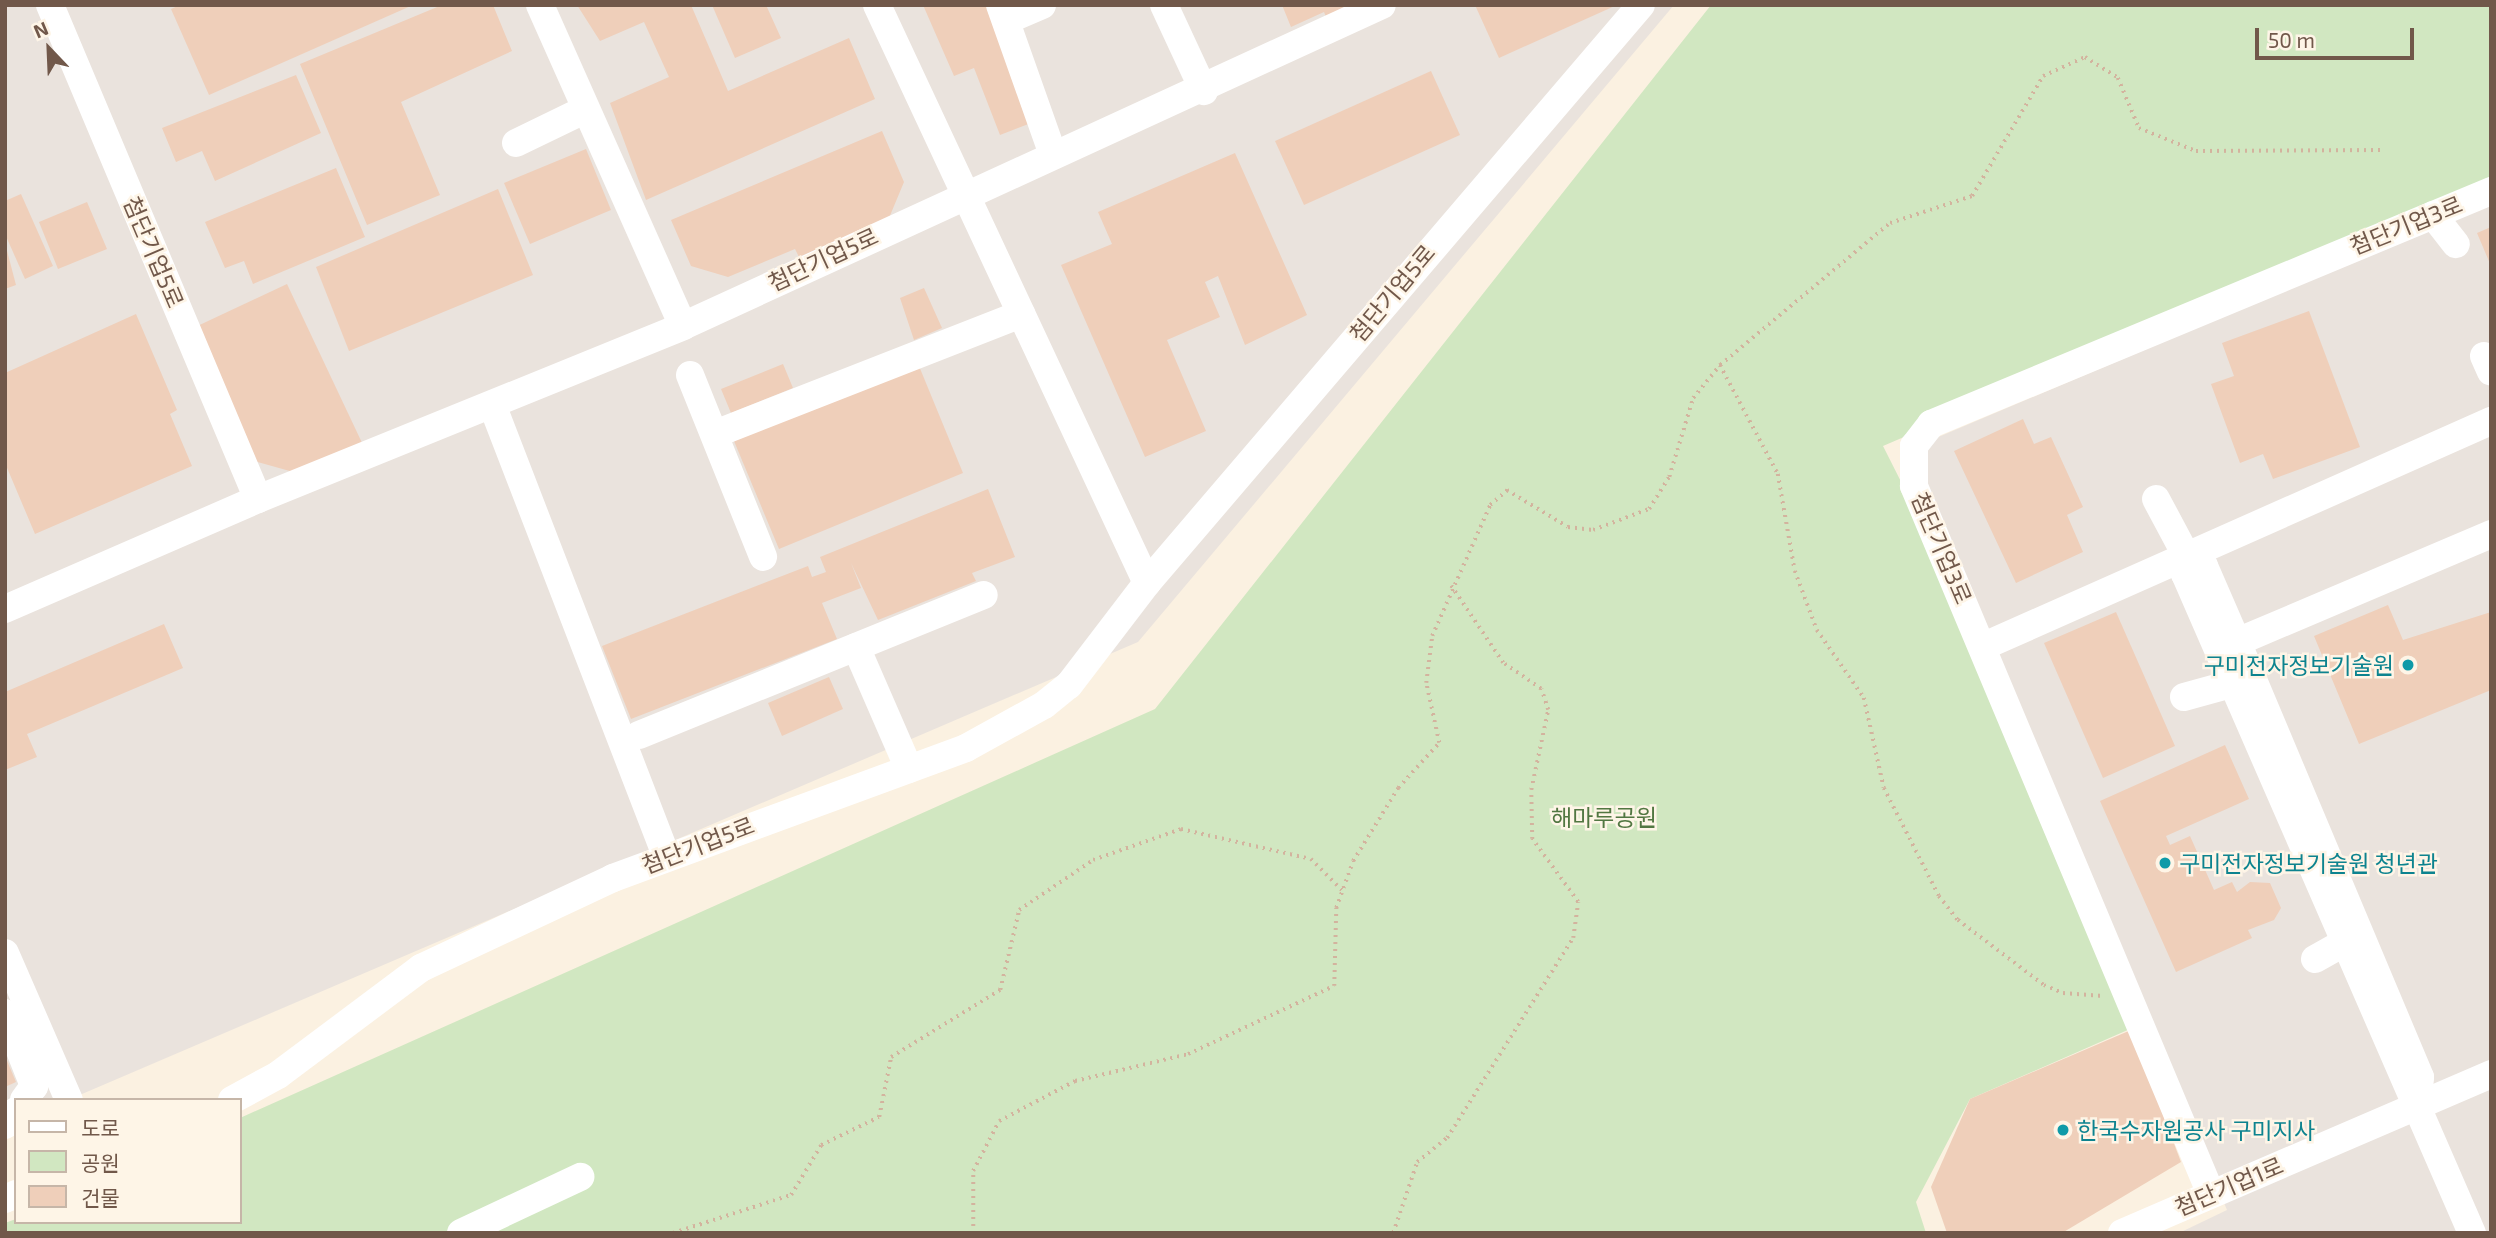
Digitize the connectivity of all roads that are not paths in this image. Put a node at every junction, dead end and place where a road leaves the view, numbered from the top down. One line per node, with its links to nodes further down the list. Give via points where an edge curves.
1 (50, 5): 23 (street, 첨단기업5로)
2 (540, 5): 10 (street)
3 (877, 5): 14 (street)
4 (1042, 5): 8 (street)
5 (1164, 5): 9 (street)
6 (1382, 5): 9 (street, 첨단기업5로)
7 (1641, 5): 28 (street, 첨단기업5로)
8 (1003, 13): 12 (street)
9 (1204, 91): 12 (street, 첨단기업5로)
10 (584, 110): 11 (street); 18 (street)
11 (516, 143)
12 (1053, 155): 14 (street, 첨단기업5로)
13 (2491, 191): 15 (street, 첨단기업3로)
14 (964, 192): 17 (street); 18 (street, 첨단기업5로)
15 (2433, 215): 16 (street); 32 (street, 첨단기업3로, via 1931,424 1914,446 1914,486)
16 (2456, 244)
17 (1021, 314): 22 (street); 28 (street)
18 (683, 326): 20 (street, 첨단기업5로)
19 (690, 375): 22 (street)
20 (493, 407): 23 (street, 첨단기업5로); 38 (street)
21 (2491, 421): 27 (street)
22 (715, 434): 26 (street)
23 (258, 499): 30 (street, 첨단기업5로)
24 (2156, 499): 27 (street)
25 (2491, 534): 31 (street)
26 (763, 557)
27 (2189, 557): 31 (street, via 2204,566); 32 (street); 34 (street, via 2185,575)
28 (1147, 583): 37 (street, 첨단기업5로, via 1069,685 1044,705 978,743)
29 (985, 596): 33 (street)
30 (5, 609)
31 (2237, 642): 39 (street)
32 (1984, 646): 49 (street, 첨단기업3로)
33 (856, 647): 36 (street); 37 (street)
34 (2231, 684): 35 (street); 39 (street)
35 (2184, 697)
36 (639, 735)
37 (909, 769): 38 (street, 첨단기업5로)
38 (667, 857): 46 (street, 첨단기업5로, via 421,968 278,1075)
39 (2351, 938): 41 (street); 47 (street)
40 (5, 953): 45 (street)
41 (2315, 959)
42 (5, 1013): 44 (street, via 34,1086)
43 (2491, 1074): 47 (street, 첨단기업1로)
44 (25, 1098)
45 (68, 1098)
46 (236, 1098)
47 (2418, 1105): 49 (street, 첨단기업1로); 52 (street)
48 (580, 1177): 50 (street)
49 (2211, 1194): 51 (street, 첨단기업1로)
50 (461, 1233)
51 (2122, 1233)
52 (2472, 1233)

